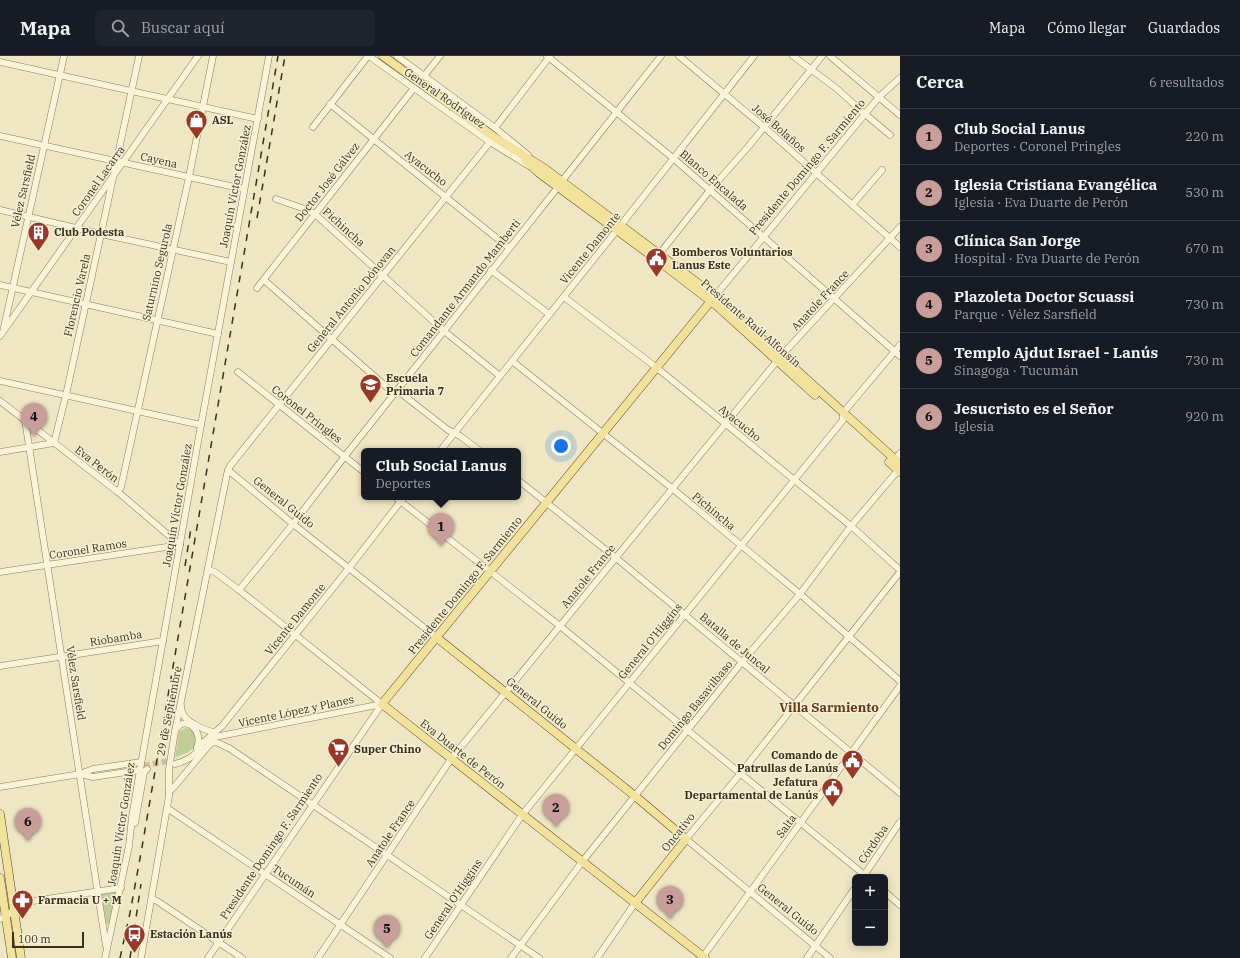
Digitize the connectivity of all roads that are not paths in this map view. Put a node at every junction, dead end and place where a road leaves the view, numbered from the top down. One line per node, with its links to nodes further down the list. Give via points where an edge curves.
1 (64, 56): 19 (street, Vélez Sarsfield)
2 (138, 56): 23 (street, Florencio Varela)
3 (198, 56): 26 (street, Coronel Lacarra)
4 (213, 56): 28 (street, Saturnino Segurola)
5 (269, 56): 32 (street, Joaquín Víctor González)
6 (368, 56): 22 (street, General Rodríguez); 27 (street)
7 (383, 56): 39 (main road)
8 (397, 56): 20 (street, General Rodríguez)
9 (440, 56): 20 (street)
10 (661, 56): 29 (street, Comandante Armando Mamberti)
11 (679, 56): 24 (street, José Bolaños)
12 (754, 56): 24 (street, Vicente Damonte)
13 (793, 56): 18 (street)
14 (822, 56): 18 (street)
15 (830, 56): 25 (street)
16 (549, 57): 29 (street, Blanco Encalada); 35 (street)
17 (0, 62): 19 (street)
18 (811, 69): 30 (street); 34 (street)
19 (60, 75): 23 (street); 40 (street, Vélez Sarsfield)
20 (424, 76): 35 (street, General Rodríguez)
21 (900, 78): 25 (street, Presidente Domingo F. Sarmiento)
22 (414, 88): 38 (street, Doctor José Gálvez); 39 (street, General Rodríguez)
23 (131, 91): 26 (street); 42 (street, Florencio Varela)
24 (724, 94): 34 (street, José Bolaños); 41 (street, Vicente Damonte)
25 (879, 97): 30 (street, Presidente Domingo F. Sarmiento); 31 (street)
26 (167, 99): 28 (street); 42 (street, Coronel Lacarra)
27 (330, 104): 33 (street); 38 (street, Ayacucho)
28 (203, 106): 32 (street); 46 (street, Saturnino Segurola)
29 (616, 113): 41 (street, Blanco Encalada); 48 (street, Comandante Armando Mamberti)
30 (865, 114): 36 (street); 45 (street, Presidente Domingo F. Sarmiento)
31 (900, 115)
32 (258, 119): 49 (street, Joaquín Víctor González)
33 (313, 127)
34 (764, 127): 45 (street, José Bolaños); 50 (street)
35 (496, 128): 44 (street, Presidente Raúl Alfonsín)
36 (890, 134)
37 (0, 136): 40 (street, Cayena)
38 (373, 139): 51 (street, Ayacucho); 55 (street, Doctor José Gálvez)
39 (494, 140): 44 (street, Presidente Raúl Alfonsín); 44 (main road, Presidente Raúl Alfonsín, via 508,146); 51 (street, General Antonio Dónovan)
40 (44, 146): 42 (street, Cayena); 56 (street, Vélez Sarsfield)
41 (673, 158): 50 (street, Blanco Encalada); 58 (street, Vicente Damonte)
42 (120, 162): 46 (street, Cayena); 47 (street, Florencio Varela)
43 (882, 170): 53 (street)
44 (542, 171): 48 (main road, Presidente Raúl Alfonsín)
45 (816, 174): 53 (street, José Bolaños); 61 (street, Presidente Domingo F. Sarmiento)
46 (188, 177): 49 (street, Cayena); 65 (street, Saturnino Segurola)
47 (113, 178): 59 (street, Coronel Lacarra); 60 (street, Florencio Varela)
48 (560, 184): 58 (main road, Presidente Raúl Alfonsín); 64 (street, Comandante Armando Mamberti)
49 (244, 188): 67 (street, Joaquín Víctor González)
50 (710, 190): 61 (street, Blanco Encalada); 66 (street)
51 (446, 197): 64 (street, Ayacucho); 69 (street, General Antonio Dónovan)
52 (276, 199): 55 (street, Pichincha, via 305,208)
53 (852, 205): 62 (street, José Bolaños)
54 (0, 210): 56 (street)
55 (315, 214): 69 (street, Pichincha); 70 (street, Doctor José Gálvez)
56 (28, 217): 59 (street); 72 (street, Vélez Sarsfield)
57 (900, 227): 62 (street, Anatole France)
58 (619, 228): 66 (main road, Presidente Raúl Alfonsín); 75 (street, Vicente Damonte)
59 (76, 229): 60 (street); 74 (street, Coronel Lacarra)
60 (101, 234): 65 (street); 78 (street, Florencio Varela)
61 (764, 237): 76 (street, Blanco Encalada); 77 (street, Presidente Domingo F. Sarmiento)
62 (890, 238): 63 (street, José Bolaños); 76 (street, Anatole France)
63 (900, 247)
64 (509, 248): 68 (street, Comandante Armando Mamberti)
65 (172, 250): 67 (street); 80 (street, Saturnino Segurola)
66 (658, 256): 77 (main road, Presidente Raúl Alfonsín)
67 (231, 262): 83 (street, Joaquín Víctor González)
68 (491, 270): 79 (street); 81 (street, Comandante Armando Mamberti)
69 (382, 275): 81 (street, Pichincha); 84 (street, General Antonio Dónovan)
70 (264, 280): 73 (street, Doctor José Gálvez); 84 (street)
71 (0, 285): 72 (street)
72 (12, 288): 74 (street); 82 (street, Vélez Sarsfield)
73 (257, 288)
74 (31, 292): 78 (street); 82 (street, Coronel Lacarra)
75 (564, 296): 79 (street, Vicente Damonte); 90 (street, Ayacucho)
76 (834, 298): 86 (street, Blanco Encalada); 88 (street, Anatole France)
77 (713, 299): 88 (main road, Presidente Raúl Alfonsín); 90 (main road, Presidente Domingo F. Sarmiento)
78 (85, 304): 80 (street); 95 (street, Florencio Varela)
79 (549, 314): 89 (street, Vicente Damonte)
80 (156, 320): 83 (street); 98 (street, Saturnino Segurola)
81 (444, 331): 92 (street, Pichincha); 94 (street, Comandante Armando Mamberti)
82 (2, 333)
83 (218, 334): 102 (street, Joaquín Víctor González)
84 (332, 338): 94 (street, via 390,390); 97 (street, General Antonio Dónovan)
85 (900, 345): 86 (street, General O'Higgins)
86 (895, 351): 87 (street, Blanco Encalada); 99 (street, General O'Higgins)
87 (900, 356)
88 (780, 359): 99 (main road, Presidente Raúl Alfonsín); 101 (street, Anatole France)
89 (512, 361): 92 (street, Vicente Damonte); 104 (street, Pichincha)
90 (657, 368): 101 (street, Ayacucho); 104 (main road, Presidente Domingo F. Sarmiento)
91 (238, 372): 97 (street, Coronel Pringles)
92 (500, 376): 103 (street, Vicente Damonte)
93 (0, 381): 95 (street)
94 (396, 392): 103 (street); 110 (street, Comandante Armando Mamberti)
95 (66, 395): 98 (street); 105 (street, Florencio Varela)
96 (0, 401): 100 (street, Eva Perón)
97 (279, 405): 110 (street, Coronel Pringles); 113 (street, General Antonio Dónovan)
98 (137, 411): 102 (street); 117 (street, Saturnino Segurola)
99 (843, 416): 111 (main road, Presidente Raúl Alfonsín); 114 (street, General O'Higgins)
100 (25, 420): 105 (street, Eva Perón); 106 (street, Vélez Sarsfield)
101 (726, 424): 114 (street, Ayacucho); 116 (street, Anatole France)
102 (201, 425): 123 (street, Joaquín Víctor González)
103 (455, 433): 107 (street, Vicente Damonte); 108 (street)
104 (602, 434): 116 (street, Pichincha); 120 (main road, Presidente Domingo F. Sarmiento)
105 (54, 443): 106 (street); 117 (street, Eva Perón)
106 (30, 448): 109 (street); 126 (street, Vélez Sarsfield)
107 (442, 448)
108 (476, 448)
109 (0, 452)
110 (345, 456): 112 (street, Coronel Pringles); 121 (street, Comandante Armando Mamberti)
111 (898, 464): 122 (street, Domingo Basavilbaso)
112 (361, 469)
113 (228, 470): 121 (street, General Guido); 128 (street, 29 de Septiembre)
114 (793, 479): 122 (street, Ayacucho); 124 (street, General O'Higgins)
115 (521, 482): 120 (street, Batalla de Juncal)
116 (673, 489): 124 (street, Pichincha); 125 (street, Anatole France)
117 (118, 492): 123 (street, Eva Perón)
118 (401, 500): 127 (street, Vicente Damonte)
119 (403, 500): 129 (street)
120 (547, 502): 125 (street, Batalla de Juncal); 129 (main road, Presidente Domingo F. Sarmiento)
121 (293, 524): 127 (street, General Guido); 132 (street, Comandante Armando Mamberti)
122 (851, 526): 130 (street, Ayacucho); 133 (street, Domingo Basavilbaso)
123 (180, 545): 126 (street, Coronel Ramos); 139 (street, Joaquín Víctor González)
124 (740, 546): 133 (street, Pichincha); 134 (street, General O'Higgins)
125 (616, 558): 134 (street, Batalla de Juncal); 135 (street, Anatole France)
126 (48, 565): 131 (street, Coronel Ramos); 140 (street, Vélez Sarsfield)
127 (349, 568): 136 (street, Vicente Damonte); 137 (street, General Guido)
128 (208, 570): 132 (street, Eva Duarte de Perón, via 215,572); 147 (street, 29 de Septiembre)
129 (490, 571): 135 (street); 137 (main road, Presidente Domingo F. Sarmiento)
130 (900, 571): 138 (street, Oncativo)
131 (0, 572)
132 (239, 590): 136 (street, Eva Duarte de Perón)
133 (800, 594): 138 (street, Pichincha); 141 (street, Domingo Basavilbaso)
134 (684, 615): 141 (street, Batalla de Juncal); 144 (street, General O'Higgins)
135 (560, 626): 144 (street); 146 (street, Anatole France)
136 (296, 635): 148 (street, Eva Duarte de Perón); 150 (street, Vicente Damonte)
137 (436, 637): 146 (main road, General Guido); 148 (main road, Presidente Domingo F. Sarmiento)
138 (848, 637): 143 (street, Pichincha); 149 (street, Oncativo)
139 (163, 641): 140 (street, Riobamba); 159 (street, Joaquín Víctor González)
140 (62, 656): 142 (street, Riobamba); 162 (street, Vélez Sarsfield)
141 (742, 662): 149 (street, Batalla de Juncal); 152 (street, Domingo Basavilbaso)
142 (0, 666)
143 (900, 681)
144 (629, 682): 152 (street); 156 (street, General O'Higgins)
145 (900, 686): 157 (street, Salta)
146 (506, 692): 156 (main road, General Guido); 158 (street, Anatole France)
147 (181, 704): 151 (street, 29 de Septiembre); 154 (street, via 187,719)
148 (382, 704): 153 (street, Vicente López y Planes); 158 (main road, Eva Duarte de Perón); 168 (street, Presidente Domingo F. Sarmiento)
149 (793, 705): 157 (street, Batalla de Juncal); 163 (street, Oncativo)
150 (222, 726): 153 (street, via 224,732); 154 (street, Vicente Damonte)
151 (175, 730): 155 (street, via 183,724 194,728 198,736); 165 (street, 29 de Septiembre, via 169,769)
152 (687, 730): 163 (street); 167 (street, Domingo Basavilbaso)
153 (229, 735): 154 (street, Vicente López y Planes)
154 (214, 737): 155 (street, Vicente Damonte); 155 (street, Vicente Damonte, via 194,756 175,762); 165 (street, Vicente Damonte); 168 (street, via 217,742)
155 (197, 748)
156 (576, 749): 167 (main road, General Guido); 171 (street, General O'Higgins)
157 (851, 753): 166 (street, Batalla de Juncal); 172 (street, Salta)
158 (451, 759): 171 (main road, Eva Duarte de Perón); 176 (street, Anatole France)
159 (141, 762): 160 (street, Joaquín Víctor González); 162 (street, via 93,769)
160 (137, 769): 162 (street, via 93,777); 175 (street, Joaquín Víctor González)
161 (147, 769): 175 (street, via 144,772)
162 (80, 774): 164 (street); 183 (street, Vélez Sarsfield)
163 (740, 774): 172 (street); 174 (street, Oncativo)
164 (0, 787)
165 (169, 792): 169 (street, 29 de Septiembre)
166 (900, 793)
167 (635, 796): 174 (main road, General Guido); 177 (street, Domingo Basavilbaso)
168 (313, 804): 176 (street); 178 (street, Presidente Domingo F. Sarmiento)
169 (166, 808): 178 (street, Tucumán); 187 (street, 29 de Septiembre)
170 (0, 814): 191 (main road)
171 (522, 815): 177 (main road, Eva Duarte de Perón); 190 (street, General O'Higgins)
172 (800, 822): 179 (street); 185 (street, Salta)
173 (900, 822): 180 (street, Córdoba)
174 (686, 839): 185 (street, General Guido); 188 (main road, Oncativo)
175 (129, 846): 182 (street, Joaquín Víctor González)
176 (387, 855): 190 (street); 193 (street, Anatole France)
177 (582, 862): 188 (main road, Eva Duarte de Perón); 195 (street, Domingo Basavilbaso)
178 (265, 873): 193 (street, Tucumán); 194 (street, Presidente Domingo F. Sarmiento)
179 (863, 874)
180 (866, 874)
181 (0, 878): 192 (main road)
182 (121, 888): 183 (street); 197 (street, Joaquín Víctor González)
183 (98, 892): 191 (street, via 32,900); 197 (street, Vélez Sarsfield)
184 (852, 892): 196 (street)
185 (750, 893): 196 (street, General Guido); 210 (street, Salta)
186 (888, 895): 189 (street)
187 (152, 899): 194 (street); 201 (street, 29 de Septiembre)
188 (635, 903): 209 (street, Oncativo); 210 (main road, Eva Duarte de Perón)
189 (900, 905)
190 (460, 906): 195 (street); 206 (street, General O'Higgins)
191 (14, 909): 192 (street); 199 (main road)
192 (3, 917): 198 (main road)
193 (341, 924): 204 (street, Anatole France); 205 (street, Tucumán)
194 (219, 942): 202 (street, Presidente Domingo F. Sarmiento); 203 (street)
195 (520, 946): 207 (street, Domingo Basavilbaso); 208 (street)
196 (815, 946): 211 (street); 212 (street, General Guido)
197 (107, 950): 200 (street, Joaquín Víctor González)
198 (12, 958)
199 (21, 958)
200 (105, 958)
201 (141, 958)
202 (208, 958)
203 (242, 958)
204 (318, 958)
205 (390, 958)
206 (425, 958)
207 (511, 958)
208 (539, 958)
209 (597, 958)
210 (703, 958)
211 (807, 958)
212 (830, 958)

